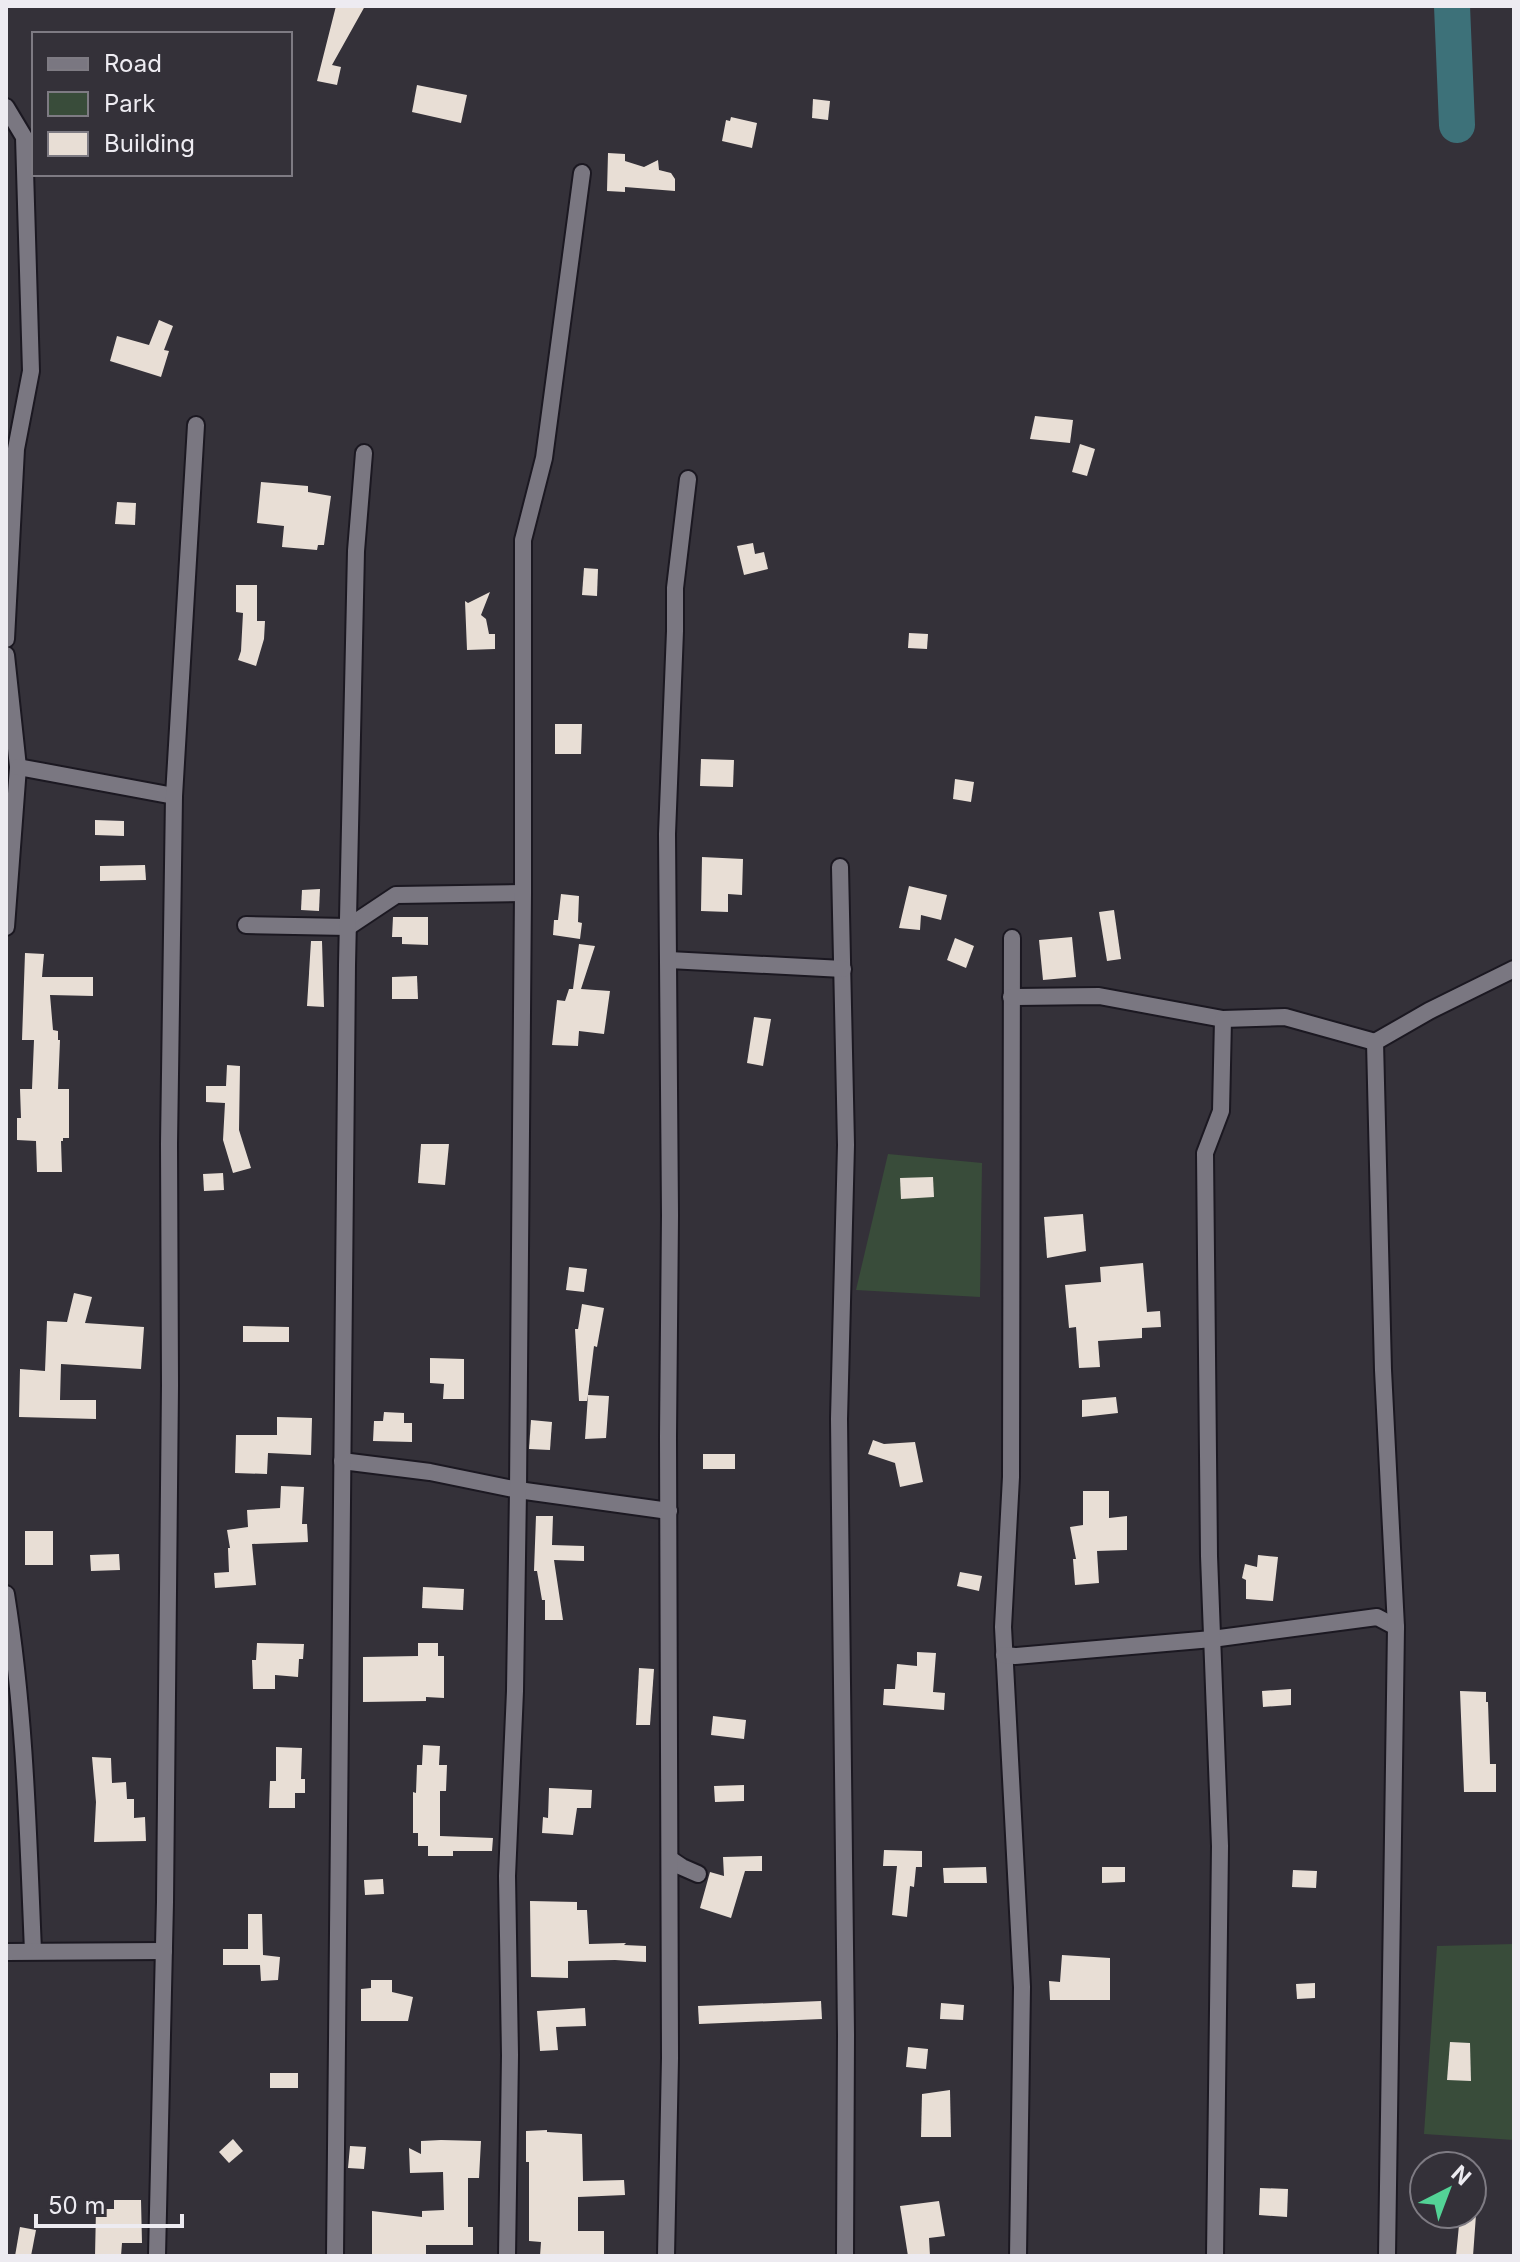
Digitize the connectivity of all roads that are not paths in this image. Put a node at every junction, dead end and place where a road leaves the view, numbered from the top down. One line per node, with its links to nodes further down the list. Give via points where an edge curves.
1 (6, 107): 6 (street, via 24,137 31,371 16,449)
2 (582, 173): 11 (street, via 544,458 523,540)
3 (196, 425): 9 (street)
4 (364, 453): 14 (street, via 356,551)
5 (688, 479): 16 (street, via 675,588 667,834)
6 (6, 639)
7 (6, 655): 8 (street)
8 (18, 767): 9 (street); 13 (street)
9 (174, 796): 32 (street)
10 (840, 867): 17 (street)
11 (523, 893): 14 (street, via 396,895); 23 (street)
12 (246, 925): 14 (street)
13 (6, 927)
14 (348, 927): 22 (street)
15 (1012, 938): 19 (street)
16 (669, 960): 17 (street); 24 (street)
17 (843, 969): 38 (street, via 846,1145 839,1419)
18 (1514, 969): 21 (street)
19 (1011, 997): 20 (street, via 1099,996); 28 (street, via 1011,1477)
20 (1223, 1019): 21 (street, via 1285,1017); 27 (street, via 1221,1111 1205,1153)
21 (1375, 1042): 26 (street)
22 (342, 1461): 23 (street); 35 (street)
23 (518, 1490): 24 (street); 36 (street, via 507,1876)
24 (669, 1511): 29 (street)
25 (6, 1594): 31 (street, via 27,1787)
26 (1396, 1627): 27 (street, via 1377,1617); 41 (street)
27 (1212, 1639): 28 (street); 40 (street, via 1220,1846)
28 (1004, 1655): 39 (street, via 1022,1987)
29 (670, 1859): 30 (street); 37 (street)
30 (698, 1874)
31 (33, 1951): 32 (street); 33 (street)
32 (164, 1951): 34 (street)
33 (6, 1952)
34 (157, 2256)
35 (335, 2256)
36 (507, 2256)
37 (666, 2256)
38 (845, 2256)
39 (1018, 2256)
40 (1215, 2256)
41 (1387, 2256)

